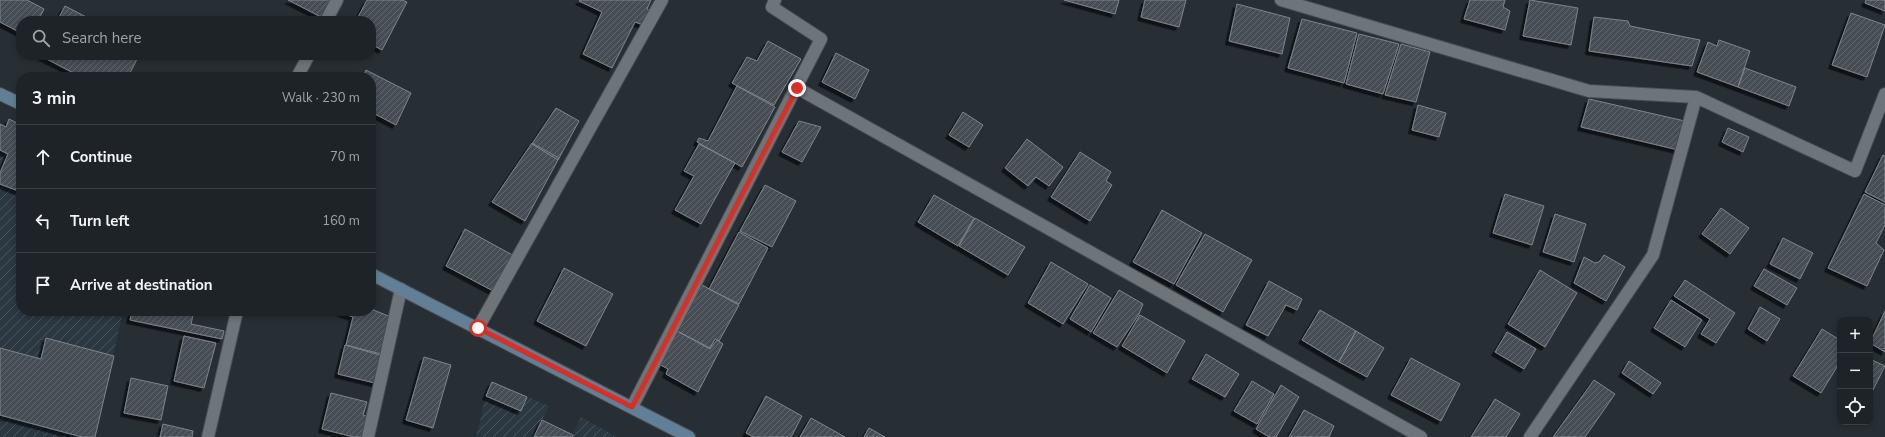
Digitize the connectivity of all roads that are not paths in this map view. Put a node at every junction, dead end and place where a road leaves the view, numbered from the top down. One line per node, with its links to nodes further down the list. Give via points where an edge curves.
1 (337, 0): 5 (street)
2 (662, 0): 16 (street)
3 (775, 0): 8 (street, via 772,7 821,39)
4 (1281, 0): 11 (street, via 1588,91)
5 (329, 16)
6 (306, 60): 7 (street)
7 (300, 72)
8 (797, 88): 17 (street); 21 (street)
9 (0, 94): 12 (street)
10 (1885, 94): 11 (street, via 1855,171)
11 (1696, 97): 22 (street, via 1653,255)
12 (16, 102)
13 (376, 276): 14 (street)
14 (401, 289): 16 (street); 19 (street)
15 (236, 316): 18 (street)
16 (478, 328): 17 (street)
17 (632, 407): 20 (street)
18 (208, 437)
19 (368, 437)
20 (689, 437)
21 (1421, 437)
22 (1530, 437)

